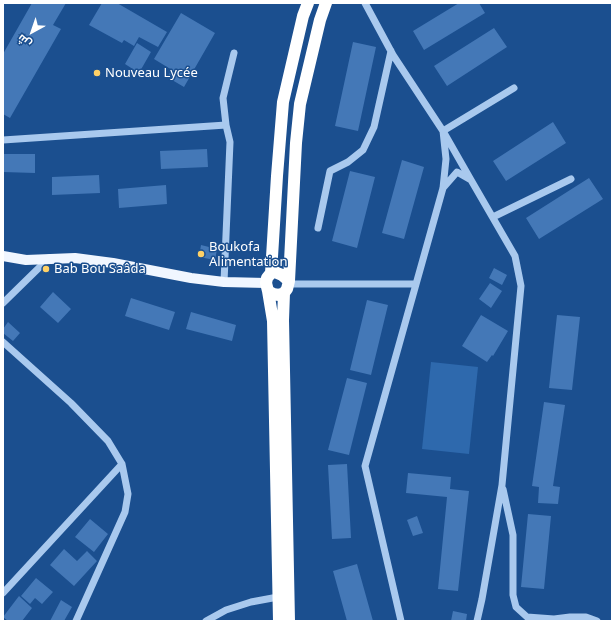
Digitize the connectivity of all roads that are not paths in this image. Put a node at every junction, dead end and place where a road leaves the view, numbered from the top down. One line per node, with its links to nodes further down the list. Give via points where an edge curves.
1 (308, 3): 18 (highway, via 283,102)
2 (326, 3): 20 (highway, via 300,104)
3 (365, 3): 4 (street)
4 (391, 51): 8 (street); 14 (street, via 374,127 364,150 330,171)
5 (234, 53): 7 (street, via 223,98)
6 (514, 88): 8 (street)
7 (226, 125): 9 (street); 17 (street, via 230,142)
8 (443, 131): 11 (street); 12 (street, via 446,159)
9 (3, 140)
10 (571, 179): 13 (street)
11 (471, 180): 12 (street, via 457,172); 13 (street)
12 (443, 188): 19 (street)
13 (493, 217): 24 (street, via 515,256 521,286)
14 (318, 228)
15 (3, 256): 16 (main road, via 26,260)
16 (49, 258): 17 (main road, via 76,258 113,263); 21 (street)
17 (224, 282): 18 (main road)
18 (268, 282): 20 (highway, via 273,294 279,295); 20 (highway, via 275,272 282,275); 26 (highway, via 273,321)
19 (416, 284): 20 (street); 31 (street, via 365,466)
20 (287, 286): 30 (highway, via 283,320)
21 (3, 303)
22 (3, 342): 23 (street, via 71,402 108,441)
23 (122, 464): 25 (street); 27 (street, via 128,494 125,512)
24 (502, 485): 32 (street); 33 (street, via 513,535 513,595 516,607 527,617 586,617)
25 (3, 594)
26 (278, 597): 28 (street, via 226,610); 29 (highway)
27 (76, 621)
28 (206, 621)
29 (279, 621)
30 (288, 621)
31 (401, 621)
32 (477, 621)
33 (597, 621)

